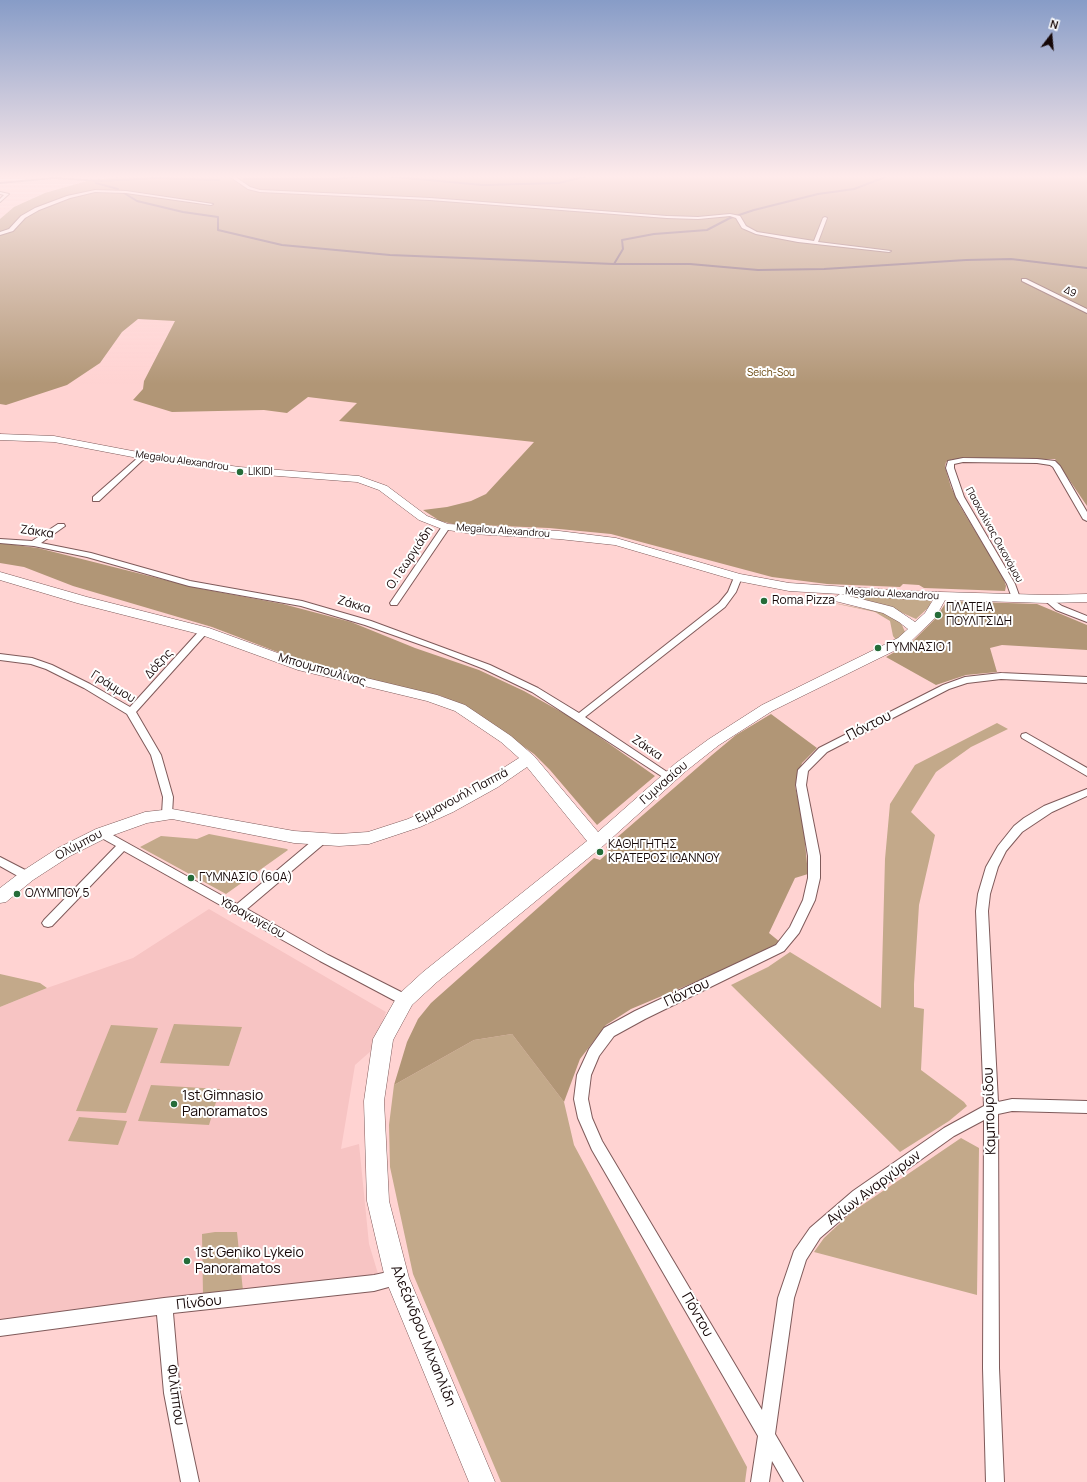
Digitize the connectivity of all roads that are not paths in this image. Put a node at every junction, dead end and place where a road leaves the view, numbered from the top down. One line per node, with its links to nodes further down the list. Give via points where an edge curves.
1 (842, 245): 2 (street)
2 (889, 251)
3 (1024, 280): 4 (street, Δ9)
4 (1087, 311)
5 (0, 437): 6 (street, Megalou Alexandrou, via 48,438)
6 (143, 456): 7 (street); 10 (street, Megalou Alexandrou, via 252,471 365,480 383,488 423,518)
7 (96, 499)
8 (1087, 518): 17 (street, Πασχαλίνας Οικονόμου, via 1052,463 954,461 950,464 960,497 1011,584)
9 (62, 526): 12 (street)
10 (446, 527): 14 (street, Megalou Alexandrou, via 616,542); 20 (street, Ο. Γεωργιάδη)
11 (0, 540): 12 (street, Ζάκκα)
12 (34, 544): 27 (street, Ζάκκα, via 88,555 189,583 302,604 368,623 487,667 535,690)
13 (1, 577): 23 (street, Μπουμπουλίνας)
14 (738, 577): 15 (street, Megalou Alexandrou); 27 (street, via 732,592 722,605)
15 (804, 590): 16 (street, Megalou Alexandrou); 22 (street, via 888,610)
16 (941, 596): 17 (street, Megalou Alexandrou); 22 (street, Γυμνασίου)
17 (1016, 598): 19 (street, Megalou Alexandrou)
18 (1087, 598): 19 (street, Megalou Alexandrou)
19 (1047, 599): 21 (street, via 1059,608)
20 (394, 603)
21 (1087, 619)
22 (916, 630): 31 (street, Γυμνασίου, via 883,652 749,718)
23 (204, 631): 26 (street, Δόξης); 29 (street, Μπουμπουλίνας, via 303,667 432,698 460,708)
24 (0, 657): 26 (street, Γράμμου, via 32,661 49,667)
25 (1087, 680): 49 (street, Πόντου, via 1001,676 965,680 946,687 823,750 803,770 801,785 813,849 814,878 809,900 795,930 780,948 609,1032 594,1053 584,1074 581,1099 597,1145)
26 (131, 712): 33 (street, Γράμμου, via 156,755 166,790)
27 (578, 717): 31 (street, Ζάκκα)
28 (1026, 736): 30 (street)
29 (529, 758): 35 (street, Εμμανουήλ Παππά, via 478,791 414,823 369,838); 36 (street, Μπουμπουλίνας)
30 (1087, 774)
31 (669, 778): 36 (street, Γυμνασίου)
32 (1087, 792): 45 (street, Καμπουρίδου, via 1048,809 1023,825 1002,849 988,876 982,911)
33 (167, 814): 34 (street, Ολύμπου); 35 (street, Εμμανουήλ Παππά, via 288,836)
34 (102, 833): 37 (street, Υδραγωγείου); 39 (street, Ολύμπου, via 64,852)
35 (322, 839): 41 (street)
36 (597, 842): 43 (street, Γυμνασίου, via 468,945)
37 (123, 845): 41 (street, Υδραγωγείου); 42 (street)
38 (0, 861): 39 (street)
39 (27, 876): 40 (street, Ολύμπου)
40 (0, 897)
41 (238, 910): 43 (street, Υδραγωγείου, via 365,981)
42 (48, 924)
43 (405, 1000): 46 (street, Aλεξάνδρου Mιχαηλίδη, via 383,1039 374,1101 378,1201)
44 (1087, 1107): 45 (street, via 1012,1106)
45 (991, 1109): 49 (street, Αγίων Αναργύρων, via 949,1132 858,1196 815,1233 799,1256 786,1298); 54 (street, Καμπουρίδου)
46 (397, 1278): 47 (street, Πίνδου, via 374,1283); 51 (street, Aλεξάνδρου Mιχαηλίδη)
47 (164, 1306): 48 (street, Πίνδου); 50 (street, Φιλίππου, via 172,1393)
48 (0, 1328)
49 (766, 1435): 52 (street, Αγίων Αναργύρων); 53 (street, Πόντου)
50 (190, 1482)
51 (482, 1482)
52 (760, 1482)
53 (794, 1482)
54 (995, 1482)

